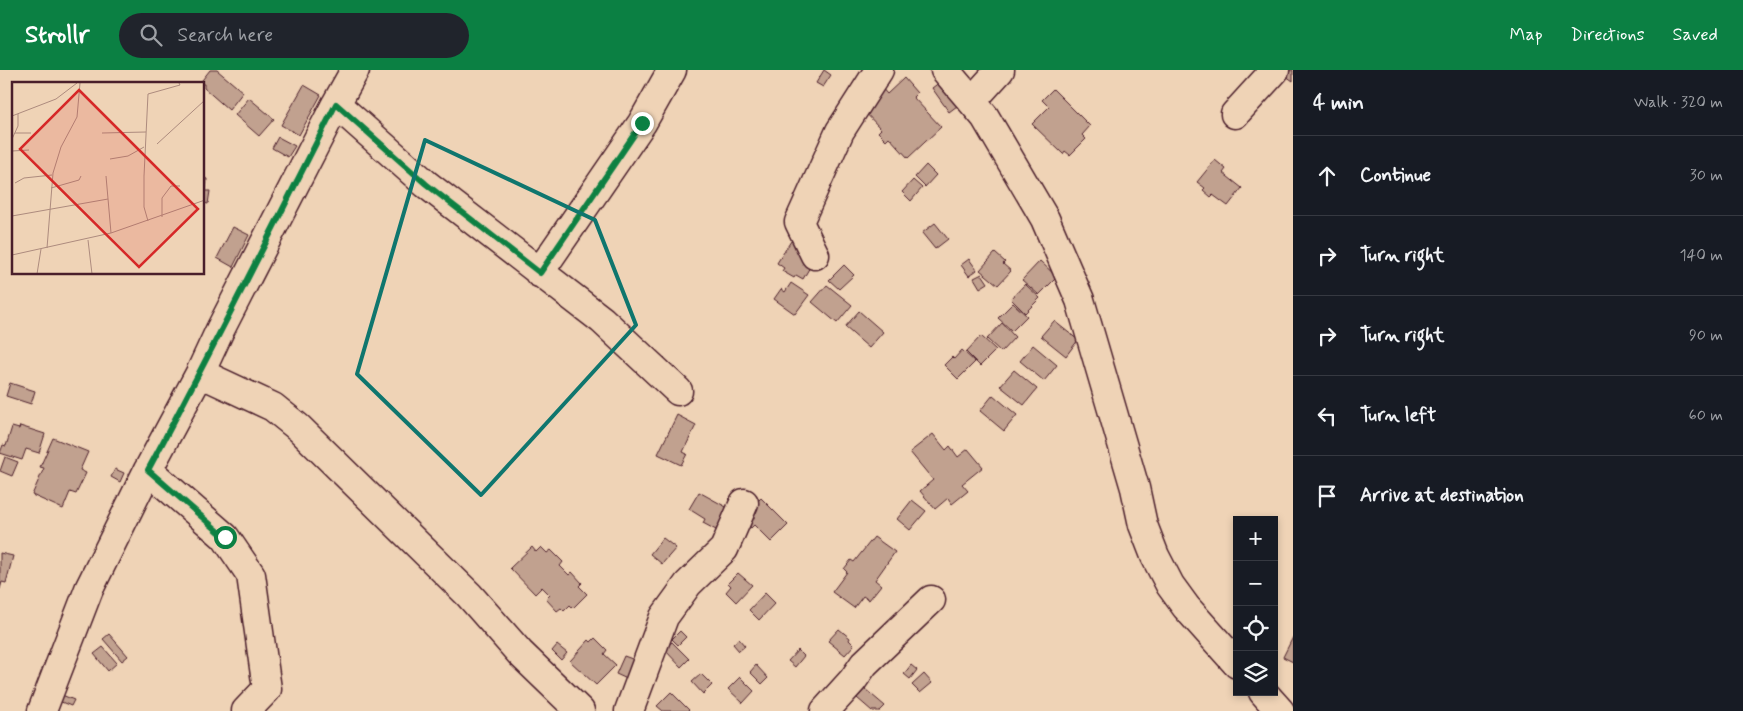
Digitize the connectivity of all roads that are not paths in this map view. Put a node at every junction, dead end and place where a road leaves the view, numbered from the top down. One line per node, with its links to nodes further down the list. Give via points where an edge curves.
1 (355, 70): 8 (street)
2 (672, 70): 11 (street, via 642,123)
3 (879, 70): 10 (street, via 840,131 799,222)
4 (945, 70): 7 (street)
5 (1000, 70): 7 (street)
6 (1275, 70): 9 (street)
7 (972, 101): 17 (street, via 985,117 1045,219 1080,300 1143,525 1155,556 1170,585)
8 (336, 104): 11 (street, via 426,184); 12 (street)
9 (1235, 114)
10 (815, 255)
11 (540, 273): 13 (street, via 602,320)
12 (200, 373): 14 (street); 21 (street, via 273,407 299,428 469,595 520,653)
13 (678, 391)
14 (148, 470): 19 (street, via 89,589); 20 (street, via 225,537 251,575 267,690)
15 (744, 503): 22 (street, via 724,549 688,584 664,618)
16 (931, 600): 23 (street, via 864,664)
17 (1233, 659)
18 (1267, 696): 24 (street)
19 (42, 711)
20 (246, 711)
21 (580, 711)
22 (629, 711)
23 (825, 711)
24 (1280, 711)

